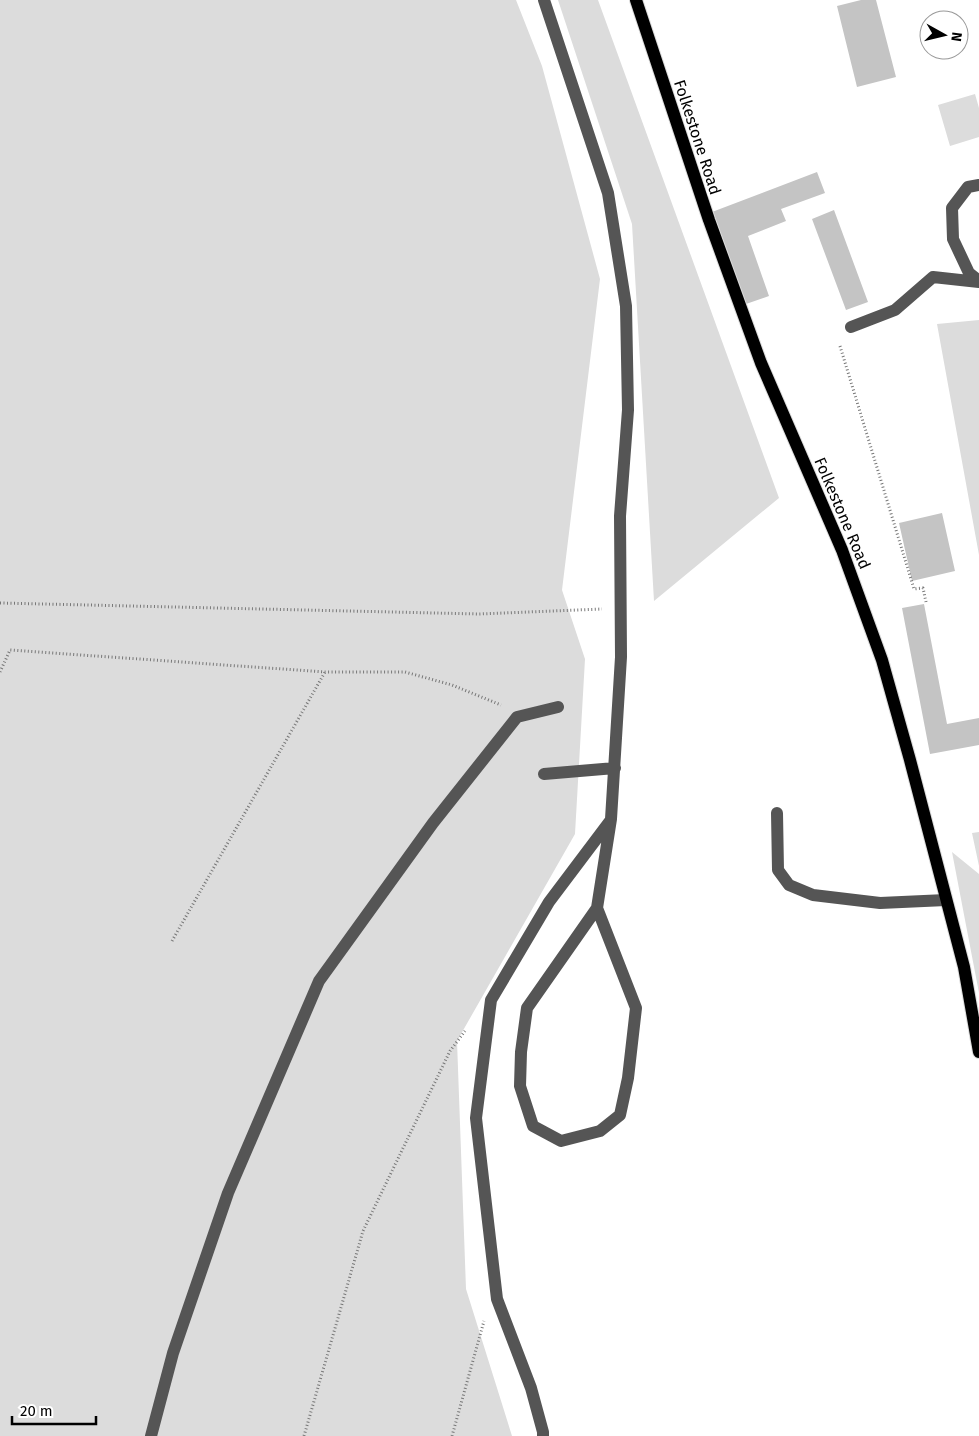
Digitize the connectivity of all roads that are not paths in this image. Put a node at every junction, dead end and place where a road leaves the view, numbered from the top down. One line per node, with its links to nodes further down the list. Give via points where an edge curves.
1 (544, 0): 7 (lane, via 608,193 626,306 628,410 620,516 621,657)
2 (636, 0): 11 (main road, Folkestone Road, via 709,220 761,362 842,550 882,660)
3 (979, 185): 4 (lane, via 968,187 952,208 953,239 969,273)
4 (979, 281): 5 (lane, via 932,277 895,310)
5 (851, 327)
6 (558, 708): 14 (lane, via 517,717 433,823 319,981 228,1193 174,1353)
7 (615, 768): 8 (lane); 10 (lane)
8 (544, 774)
9 (777, 813): 11 (lane, via 778,870 788,885 813,895 880,903)
10 (611, 820): 12 (lane); 15 (lane, via 549,902 491,1000 476,1118 497,1299 531,1388)
11 (946, 900): 13 (main road, Folkestone Road, via 964,966)
12 (597, 908): 12 (lane, via 636,1008 628,1078 620,1115 600,1131 561,1141 533,1126 520,1086 521,1052 528,1008)
13 (979, 1052)
14 (150, 1436)
15 (543, 1436)

